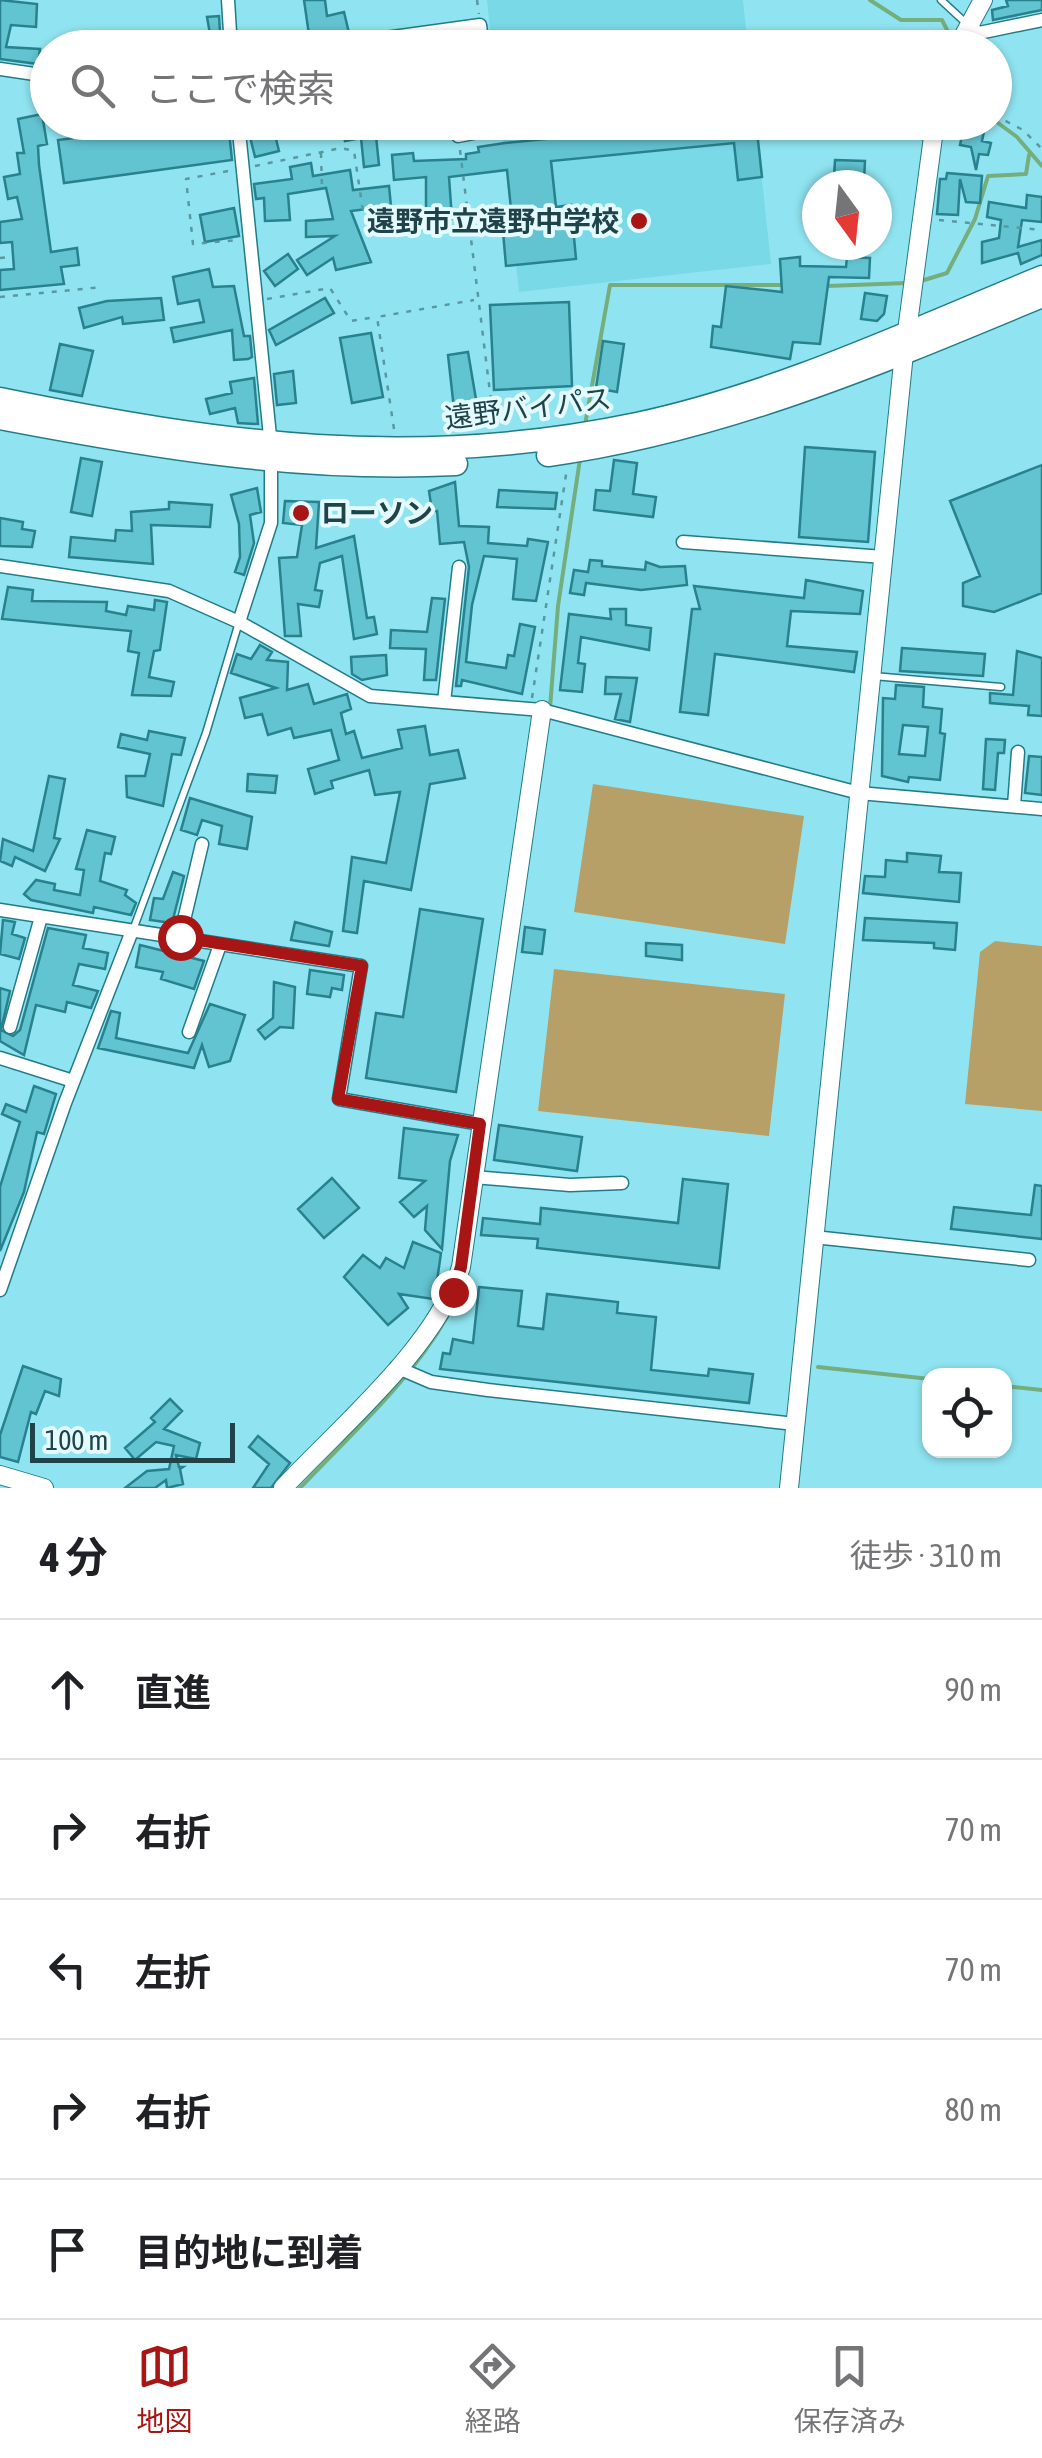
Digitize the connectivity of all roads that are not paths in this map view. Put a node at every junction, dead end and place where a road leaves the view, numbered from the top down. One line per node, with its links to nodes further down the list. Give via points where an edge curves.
1 (228, 0): 6 (street)
2 (941, 0): 5 (lane)
3 (983, 0): 5 (street)
4 (1042, 20): 11 (street)
5 (969, 26): 9 (street); 10 (street)
6 (230, 30)
7 (444, 30): 8 (street)
8 (481, 30)
9 (967, 30)
10 (975, 30)
11 (994, 30)
12 (0, 69): 13 (street)
13 (30, 73)
14 (240, 140): 21 (street)
15 (933, 140): 18 (street)
16 (1042, 277): 18 (highway, 遠野バイパス)
17 (1042, 296): 18 (highway, 遠野バイパス)
18 (905, 343): 21 (highway, 遠野バイパス, via 640,423 496,446); 21 (highway, 遠野バイパス, via 810,392 570,452 413,466); 23 (street)
19 (0, 400): 21 (highway, 遠野バイパス)
20 (0, 418): 21 (highway, 遠野バイパス, via 164,448)
21 (271, 453): 26 (street, via 271,523)
22 (683, 542): 23 (street)
23 (884, 557): 27 (street)
24 (0, 566): 26 (street, via 169,591)
25 (459, 567): 29 (street)
26 (239, 622): 29 (street, via 370,696); 38 (lane, via 206,733)
27 (872, 676): 28 (lane); 32 (street)
28 (1001, 687)
29 (444, 702): 30 (street)
30 (536, 710): 32 (street); 45 (street)
31 (1018, 752): 33 (street)
32 (859, 793): 33 (street); 48 (street)
33 (1014, 806): 34 (street)
34 (1042, 809)
35 (202, 844): 39 (street)
36 (0, 910): 37 (street)
37 (41, 916): 38 (street); 41 (street)
38 (132, 931): 39 (street); 44 (street)
39 (180, 937): 40 (street)
40 (220, 944): 42 (street); 45 (street, via 362,966 338,1099)
41 (10, 1027)
42 (189, 1032)
43 (1, 1063): 44 (street)
44 (73, 1082): 50 (street)
45 (480, 1124): 46 (street)
46 (479, 1177): 47 (street, via 570,1186); 51 (street, via 453,1292)
47 (622, 1183)
48 (814, 1237): 49 (street); 52 (street)
49 (1029, 1260)
50 (0, 1290)
51 (397, 1368): 52 (street, via 488,1390); 55 (street)
52 (795, 1424): 56 (street)
53 (0, 1475): 54 (street)
54 (44, 1488)
55 (283, 1488)
56 (789, 1488)

